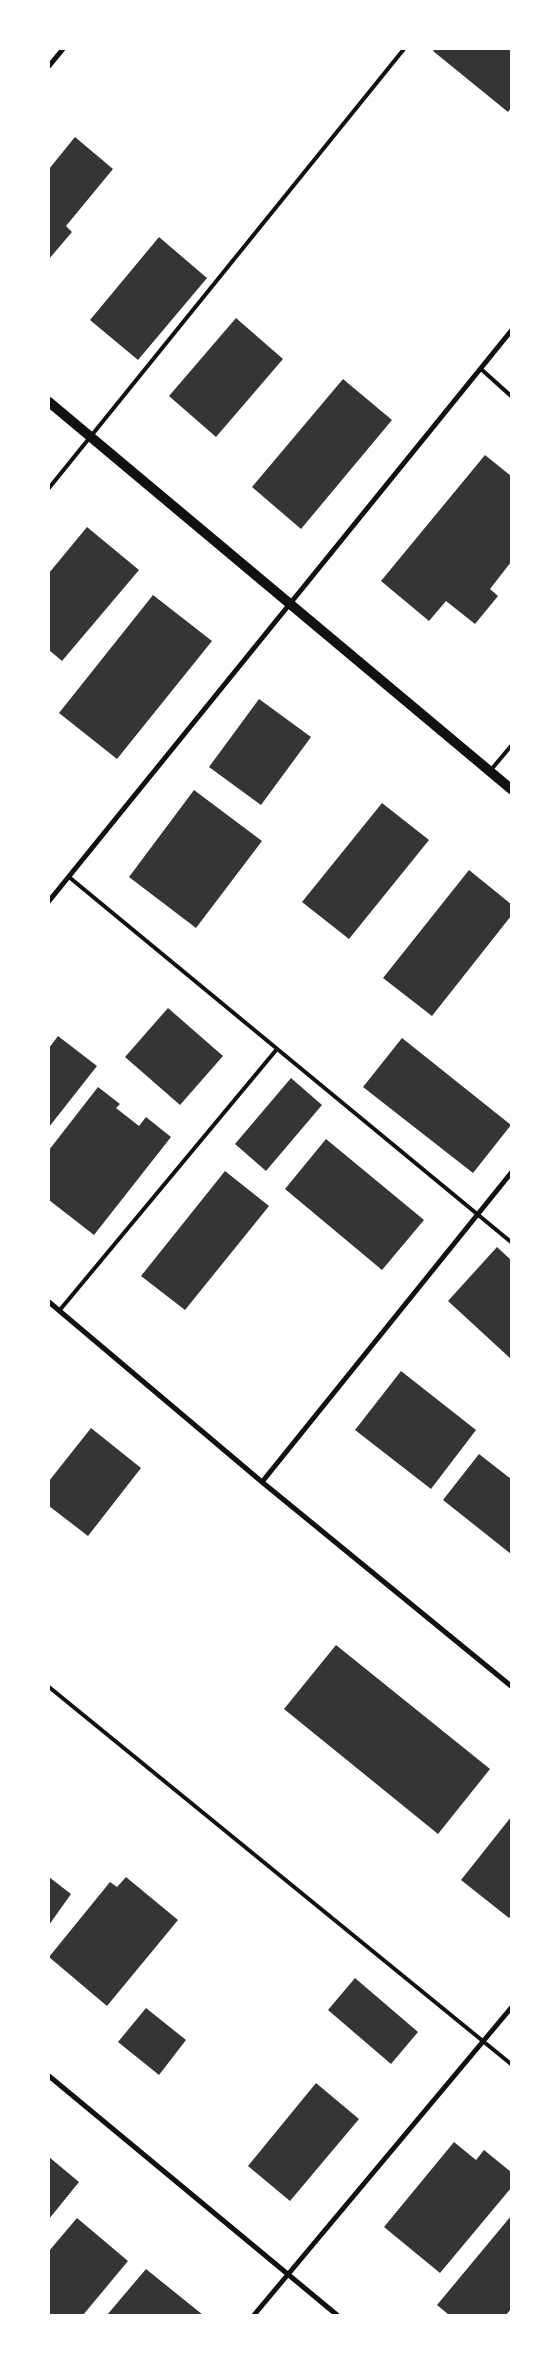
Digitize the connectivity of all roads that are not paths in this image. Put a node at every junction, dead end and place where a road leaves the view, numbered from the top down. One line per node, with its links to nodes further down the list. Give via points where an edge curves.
1 (63, 49): 3 (street)
2 (404, 49): 8 (lane)
3 (49, 66)
4 (511, 331): 5 (street)
5 (481, 369): 6 (lane); 10 (street)
6 (511, 396)
7 (49, 402): 8 (main road)
8 (90, 437): 9 (lane); 10 (main road)
9 (49, 488)
10 (290, 605): 12 (main road); 14 (street)
11 (511, 746): 12 (lane)
12 (490, 771): 13 (main road)
13 (511, 789)
14 (69, 877): 15 (street); 16 (lane)
15 (49, 901)
16 (277, 1048): 18 (lane); 21 (lane)
17 (511, 1174): 18 (street)
18 (478, 1215): 19 (lane); 22 (street)
19 (511, 1242)
20 (49, 1302): 21 (street)
21 (60, 1311): 22 (street)
22 (262, 1482): 23 (street)
23 (511, 1686)
24 (49, 1687): 26 (lane)
25 (511, 2008): 26 (street)
26 (484, 2041): 27 (lane); 29 (street)
27 (511, 2064)
28 (49, 2076): 29 (street)
29 (288, 2275): 30 (street); 31 (street)
30 (254, 2315)
31 (337, 2315)

